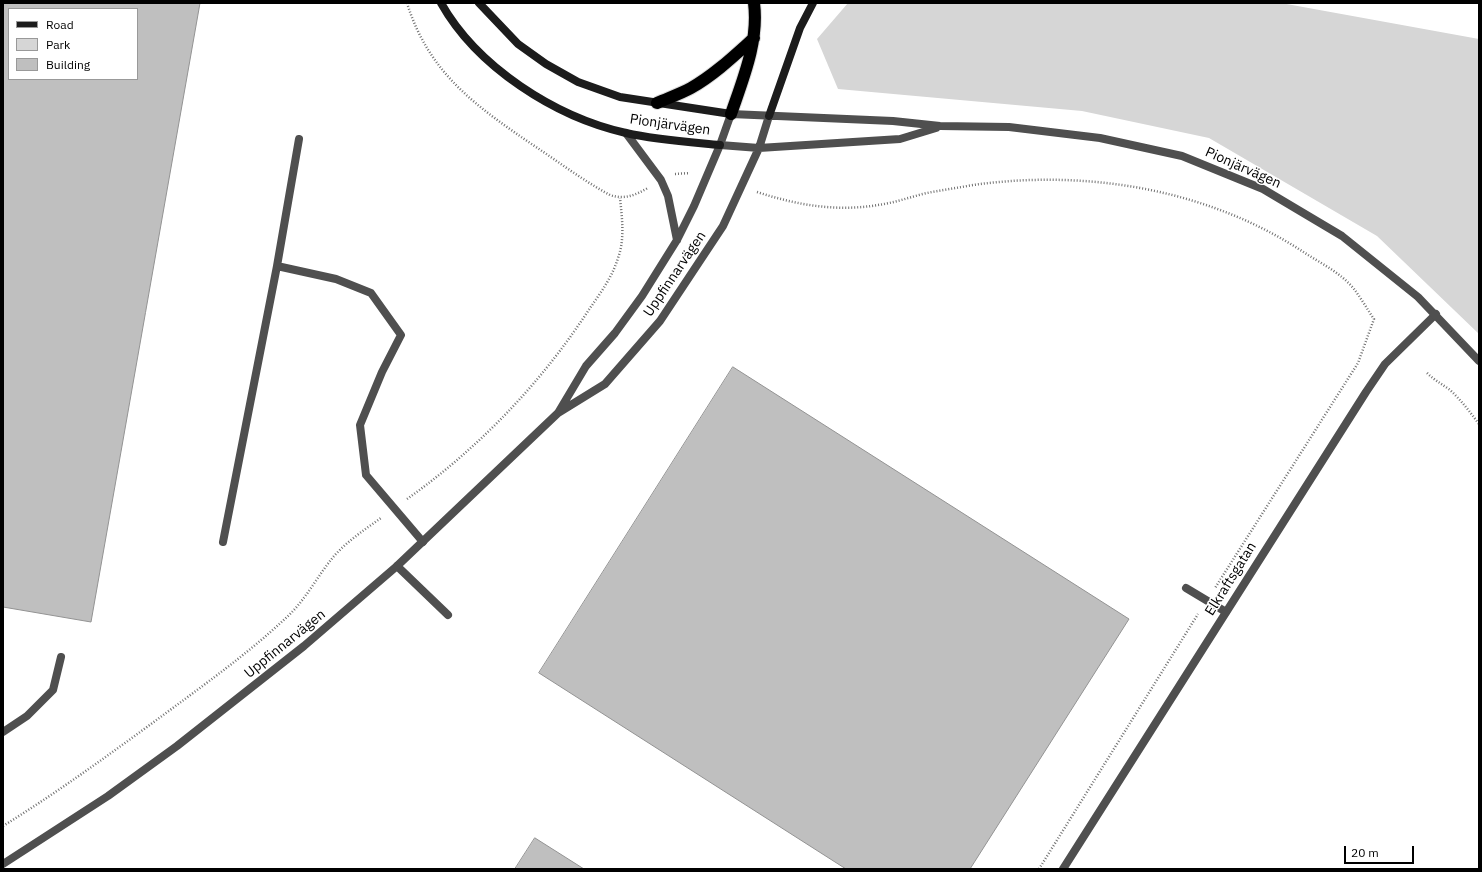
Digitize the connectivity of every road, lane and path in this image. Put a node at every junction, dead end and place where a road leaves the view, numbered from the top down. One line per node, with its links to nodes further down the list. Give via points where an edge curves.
1 (407, 3): 18 (path, via 426,48 463,94 485,112 596,188)
2 (441, 3): 11 (main road, Pionjärvägen, via 469,42 520,86 559,108)
3 (479, 3): 7 (main road, Pionjärvägen, via 518,44 578,82 620,97)
4 (754, 3): 6 (highway)
5 (813, 3): 9 (main road, via 800,28)
6 (754, 38): 7 (highway, via 705,79); 8 (highway, via 745,75)
7 (657, 103): 8 (main road, Pionjärvägen)
8 (731, 114): 9 (street, Pionjärvägen); 13 (street, Uppfinnarvägen)
9 (770, 116): 10 (street, Pionjärvägen, via 893,121); 14 (street, Uppfinnarvägen)
10 (940, 126): 14 (street, Pionjärvägen, via 900,138); 21 (street, Pionjärvägen, via 1009,127 1100,138 1182,156 1263,189 1342,236)
11 (626, 133): 13 (main road, Pionjärvägen); 16 (street)
12 (300, 139): 20 (street)
13 (720, 145): 14 (street, Pionjärvägen); 15 (street, Uppfinnarvägen)
14 (759, 148): 17 (street, Uppfinnarvägen)
15 (706, 177): 16 (path, via 686,172); 19 (street, Uppfinnarvägen)
16 (661, 180): 18 (path, via 639,193); 19 (street, via 668,196)
17 (742, 187): 24 (street, Uppfinnarvägen, via 723,226 660,321 605,384); 29 (path, via 803,205 848,208 878,205 974,185 1070,180 1119,183 1176,196 1264,228 1342,277 1354,289 1374,319 1358,363)
18 (620, 198): 26 (path, via 622,236 618,258 602,290 577,328 522,396 464,454)
19 (677, 240): 24 (street, Uppfinnarvägen, via 615,334 586,366)
20 (277, 266): 26 (street, via 336,279 371,292 401,335 360,425 366,475); 27 (street)
21 (1436, 314): 22 (street, Pionjärvägen); 32 (street, Elkraftsgatan, via 1385,364)
22 (1479, 361)
23 (1427, 373): 25 (path, via 1461,400)
24 (558, 413): 28 (street, Uppfinnarvägen)
25 (1479, 424)
26 (394, 508): 28 (street); 37 (path, via 364,530 331,560 288,616 234,661 94,765)
27 (223, 542)
28 (423, 542): 30 (street, Uppfinnarvägen)
29 (1230, 565)
30 (396, 566): 33 (street); 38 (street, Uppfinnarvägen, via 304,646 177,746 108,796)
31 (1186, 588): 32 (street)
32 (1226, 612): 40 (street, Elkraftsgatan)
33 (448, 615)
34 (1195, 618): 39 (path)
35 (61, 657): 36 (street, via 53,690 27,716)
36 (3, 732)
37 (3, 826)
38 (3, 864)
39 (1039, 869)
40 (1062, 869)

